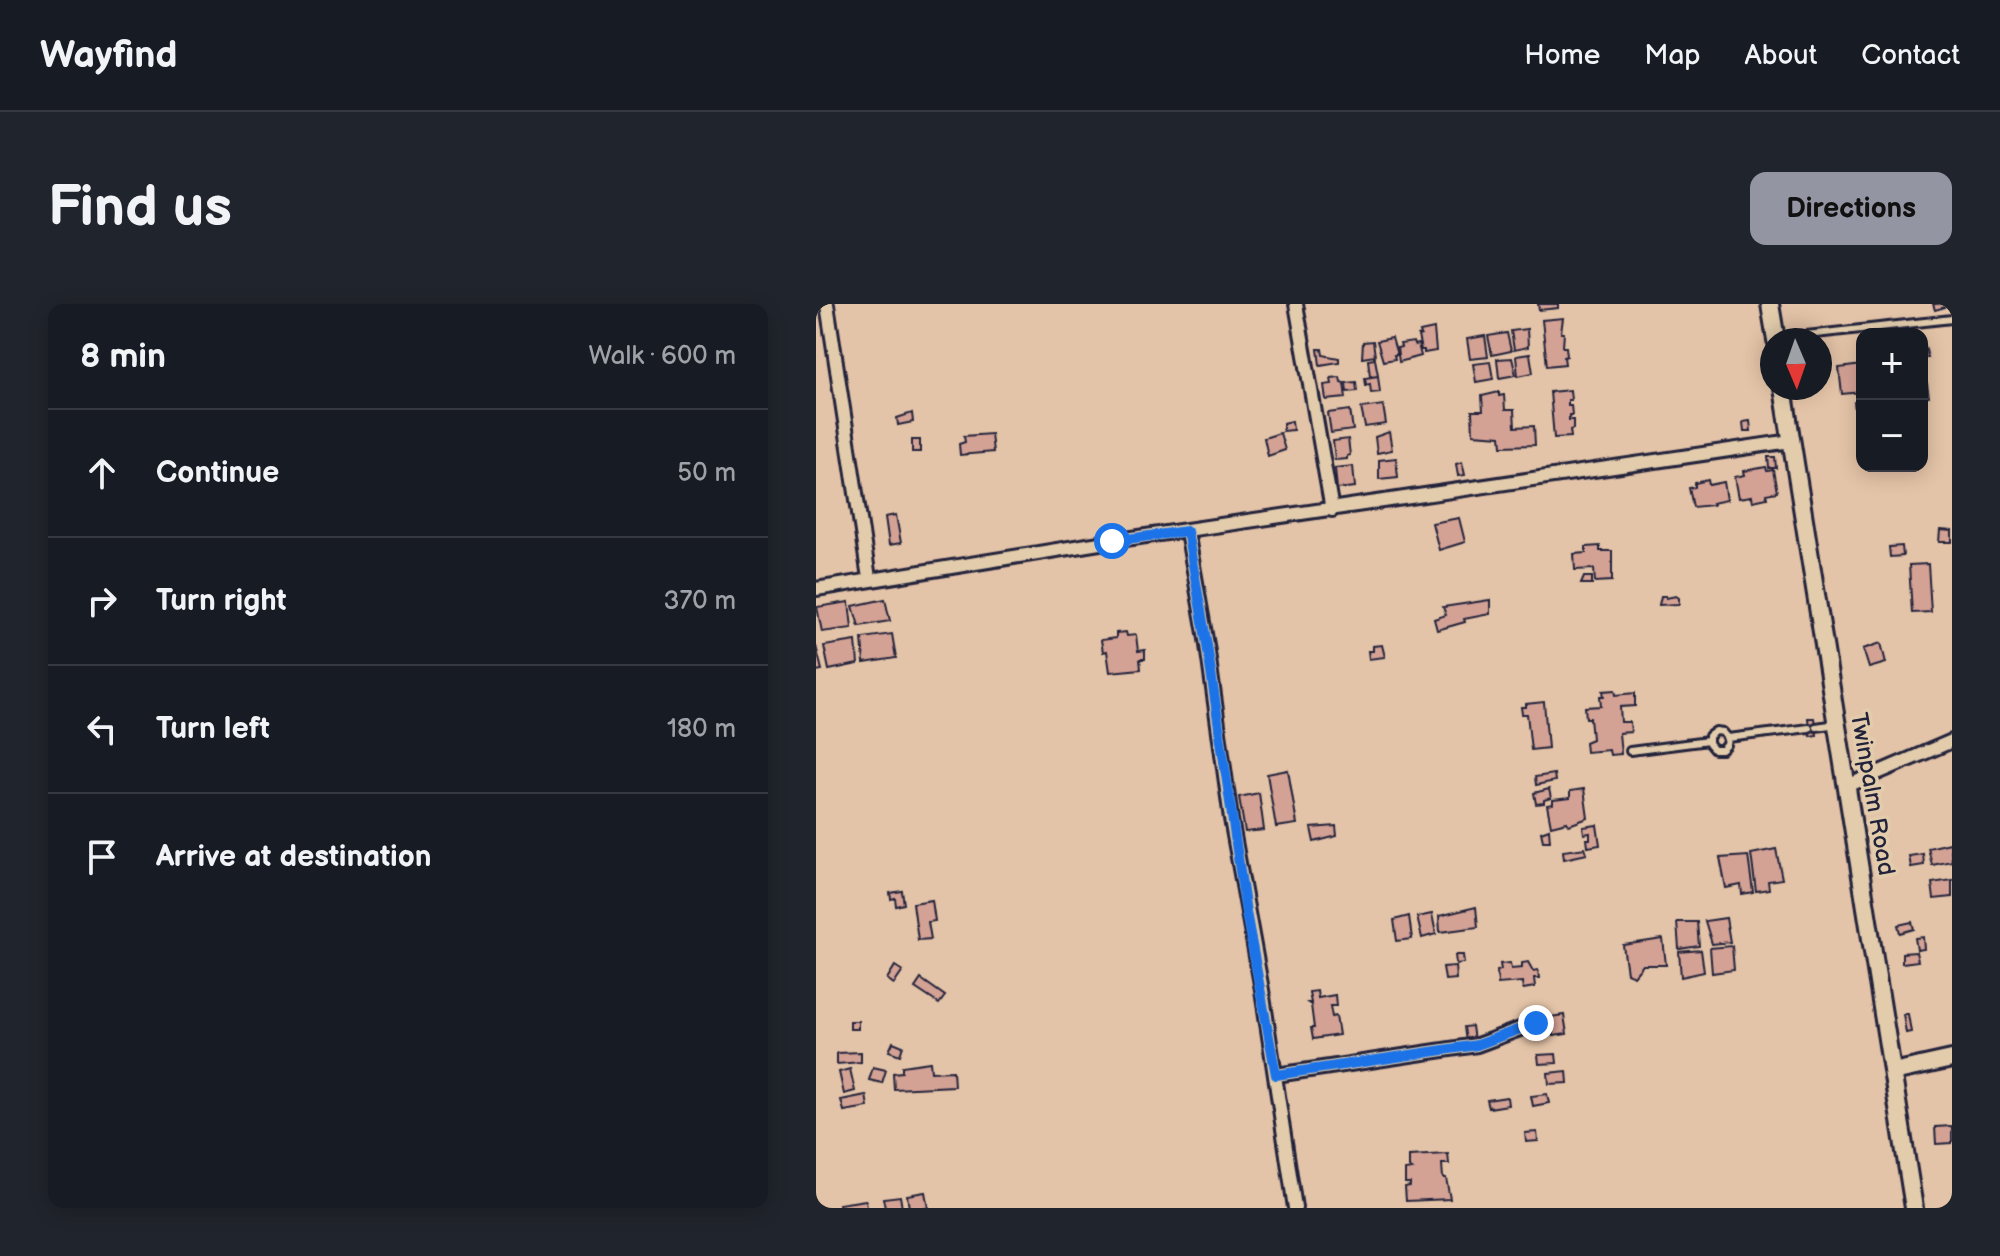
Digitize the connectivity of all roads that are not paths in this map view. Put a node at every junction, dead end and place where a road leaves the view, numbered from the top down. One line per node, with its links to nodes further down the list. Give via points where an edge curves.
1 (827, 304): 11 (street)
2 (1296, 304): 9 (street)
3 (1770, 304): 5 (main road)
4 (1952, 319): 6 (lane)
5 (1774, 328)
6 (1832, 333)
7 (1785, 400): 8 (main road, Twinpalm Road)
8 (1791, 441): 9 (street); 13 (main road, Twinpalm Road)
9 (1332, 510): 10 (street)
10 (1187, 531): 11 (street); 22 (street)
11 (869, 578): 12 (street)
12 (816, 589)
13 (1837, 724): 14 (lane); 18 (main road, Twinpalm Road)
14 (1728, 738): 15 (lane, via 1716,731); 15 (lane, via 1718,751)
15 (1708, 741): 17 (lane)
16 (1952, 741): 18 (street)
17 (1630, 751)
18 (1847, 786): 21 (main road, Twinpalm Road)
19 (1536, 1023): 22 (street, via 1477,1045)
20 (1952, 1059): 21 (main road)
21 (1893, 1072): 24 (main road, Twinpalm Road)
22 (1276, 1075): 23 (street)
23 (1295, 1208)
24 (1914, 1208)

